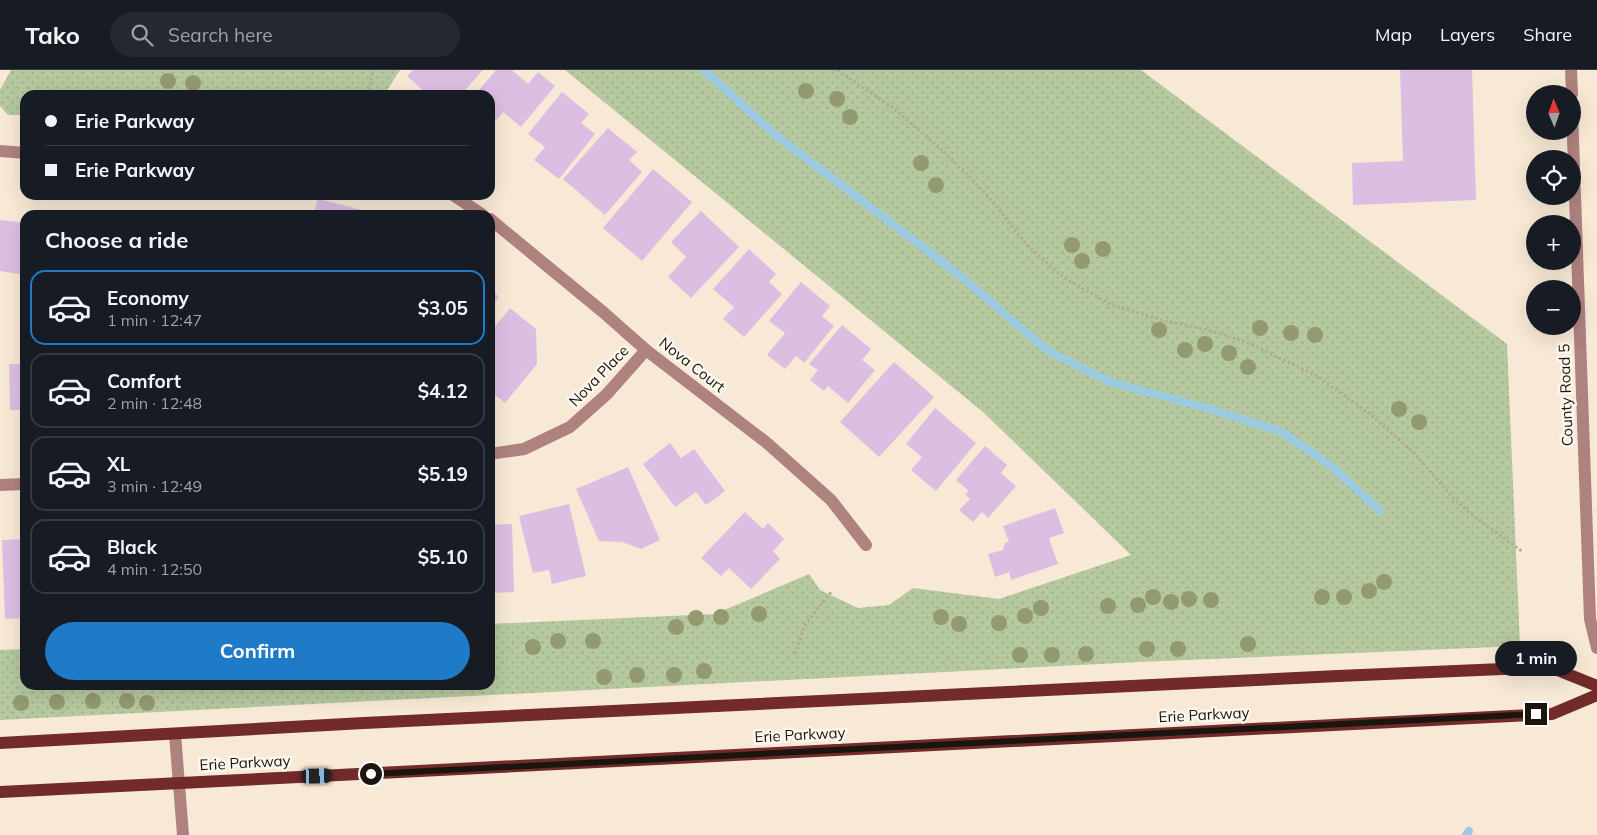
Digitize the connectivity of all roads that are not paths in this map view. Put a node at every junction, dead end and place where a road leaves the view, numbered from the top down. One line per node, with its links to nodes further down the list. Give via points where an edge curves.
1 (1571, 70): 2 (street)
2 (1572, 85)
3 (1573, 140): 14 (street, County Road 5, via 1590,619)
4 (0, 151): 5 (street)
5 (20, 153)
6 (460, 200): 7 (street)
7 (476, 210)
8 (495, 224): 9 (street, Nova Court)
9 (646, 350): 10 (street, Nova Place, via 607,394 570,427 524,449); 13 (street, Nova Court, via 767,443 831,500)
10 (495, 453)
11 (20, 484): 12 (street)
12 (0, 485)
13 (866, 545)
14 (1597, 648)
15 (1597, 686): 17 (main road, via 1550,668)
16 (1597, 695): 19 (main road, Erie Parkway, via 1552,714)
17 (175, 734): 18 (main road); 19 (street)
18 (0, 743)
19 (178, 783): 20 (main road, Erie Parkway); 21 (street)
20 (0, 792)
21 (183, 835)

